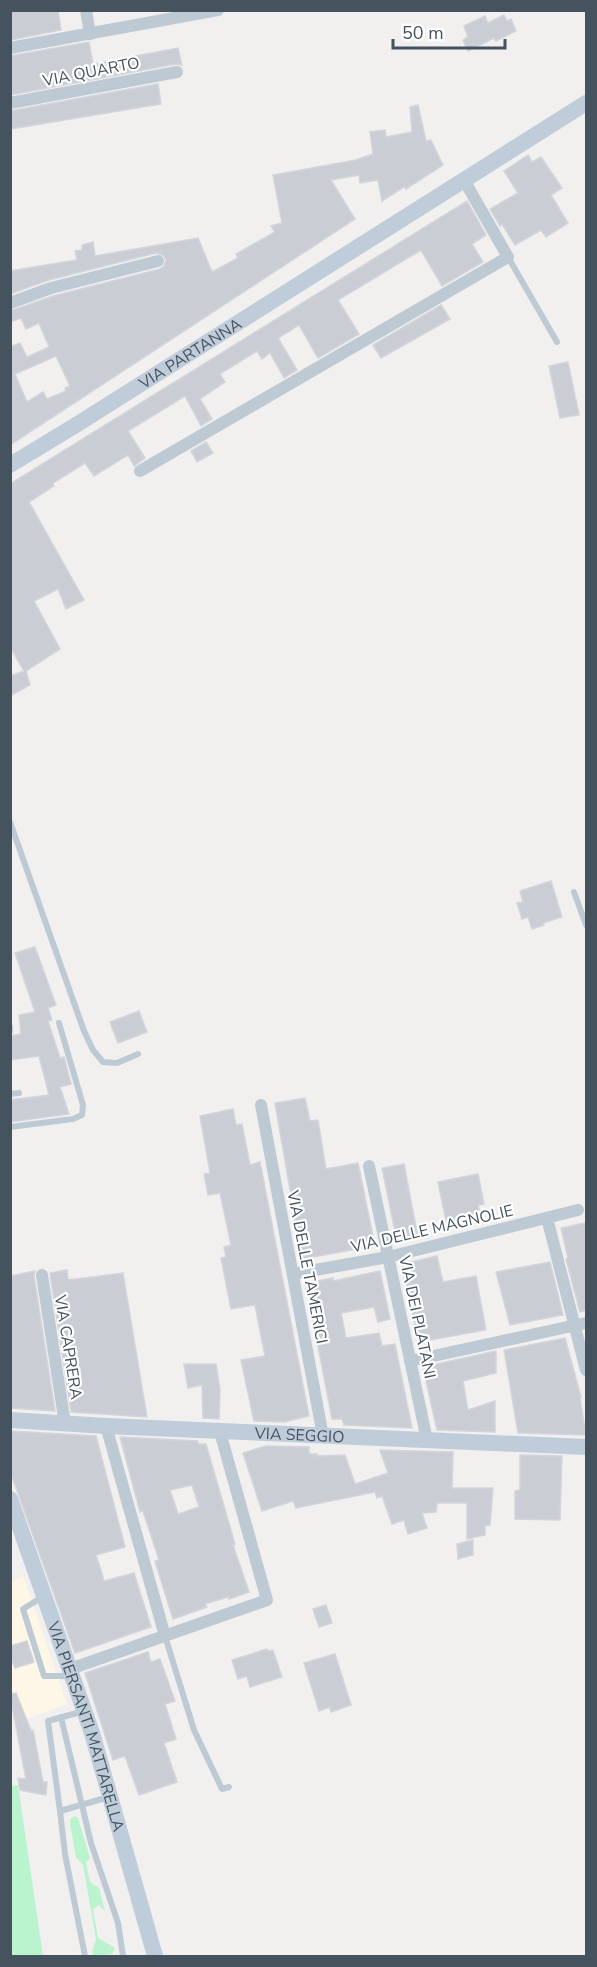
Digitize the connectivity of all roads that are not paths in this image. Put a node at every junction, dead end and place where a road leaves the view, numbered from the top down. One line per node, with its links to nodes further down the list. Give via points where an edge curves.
1 (86, 10): 3 (street)
2 (218, 10): 3 (street)
3 (90, 33): 4 (street)
4 (10, 48)
5 (177, 72): 6 (street, VIA QUARTO)
6 (10, 103)
7 (586, 103): 8 (street, VIA PARTANNA)
8 (464, 180): 9 (street); 13 (street, VIA PARTANNA)
9 (508, 257): 12 (lane); 14 (street)
10 (158, 261): 11 (street, via 51,288)
11 (10, 303)
12 (557, 342)
13 (10, 465)
14 (140, 471)
15 (10, 822): 19 (lane, via 93,1050 103,1062 117,1063)
16 (574, 892): 17 (lane)
17 (586, 925)
18 (59, 1023): 23 (lane, via 83,1105 82,1115)
19 (138, 1054)
20 (19, 1093): 21 (lane)
21 (10, 1094)
22 (261, 1105): 28 (street, VIA DELLE TAMERICI)
23 (10, 1127)
24 (369, 1166): 27 (street, VIA DEI PLATANI)
25 (578, 1210): 26 (street, VIA DELLE MAGNOLIE)
26 (547, 1218): 27 (street, VIA DELLE MAGNOLIE); 30 (street)
27 (388, 1257): 28 (street, VIA DELLE MAGNOLIE); 31 (street, VIA DEI PLATANI)
28 (293, 1274): 37 (street, VIA DELLE TAMERICI)
29 (42, 1275): 34 (street, VIA CAPRERA)
30 (580, 1324): 31 (street); 32 (street)
31 (410, 1361): 38 (street, VIA DEI PLATANI)
32 (586, 1370)
33 (10, 1420): 34 (street, VIA SEGGIO)
34 (65, 1424): 35 (street, VIA SEGGIO)
35 (106, 1426): 36 (street, VIA SEGGIO); 42 (street)
36 (220, 1432): 37 (street, VIA SEGGIO); 42 (street, via 267,1600)
37 (323, 1436): 38 (street, VIA SEGGIO)
38 (427, 1440): 39 (street, VIA SEGGIO)
39 (586, 1447)
40 (10, 1499): 41 (street, VIA PIERSANTI MATTARELLA)
41 (44, 1595): 43 (street, VIA PIERSANTI MATTARELLA); 43 (lane, via 23,1609 44,1676)
42 (165, 1636): 43 (street); 46 (lane, via 194,1730 222,1789)
43 (71, 1672): 44 (street, VIA PIERSANTI MATTARELLA)
44 (84, 1711): 45 (lane); 47 (street, VIA PIERSANTI MATTARELLA)
45 (61, 1718): 48 (lane); 49 (lane, via 48,1721)
46 (229, 1786)
47 (110, 1797): 48 (lane); 52 (street, VIA PIERSANTI MATTARELLA)
48 (83, 1804): 49 (lane); 51 (lane, via 91,1843 118,1923)
49 (60, 1810): 50 (lane)
50 (85, 1956)
51 (123, 1956)
52 (155, 1956)

